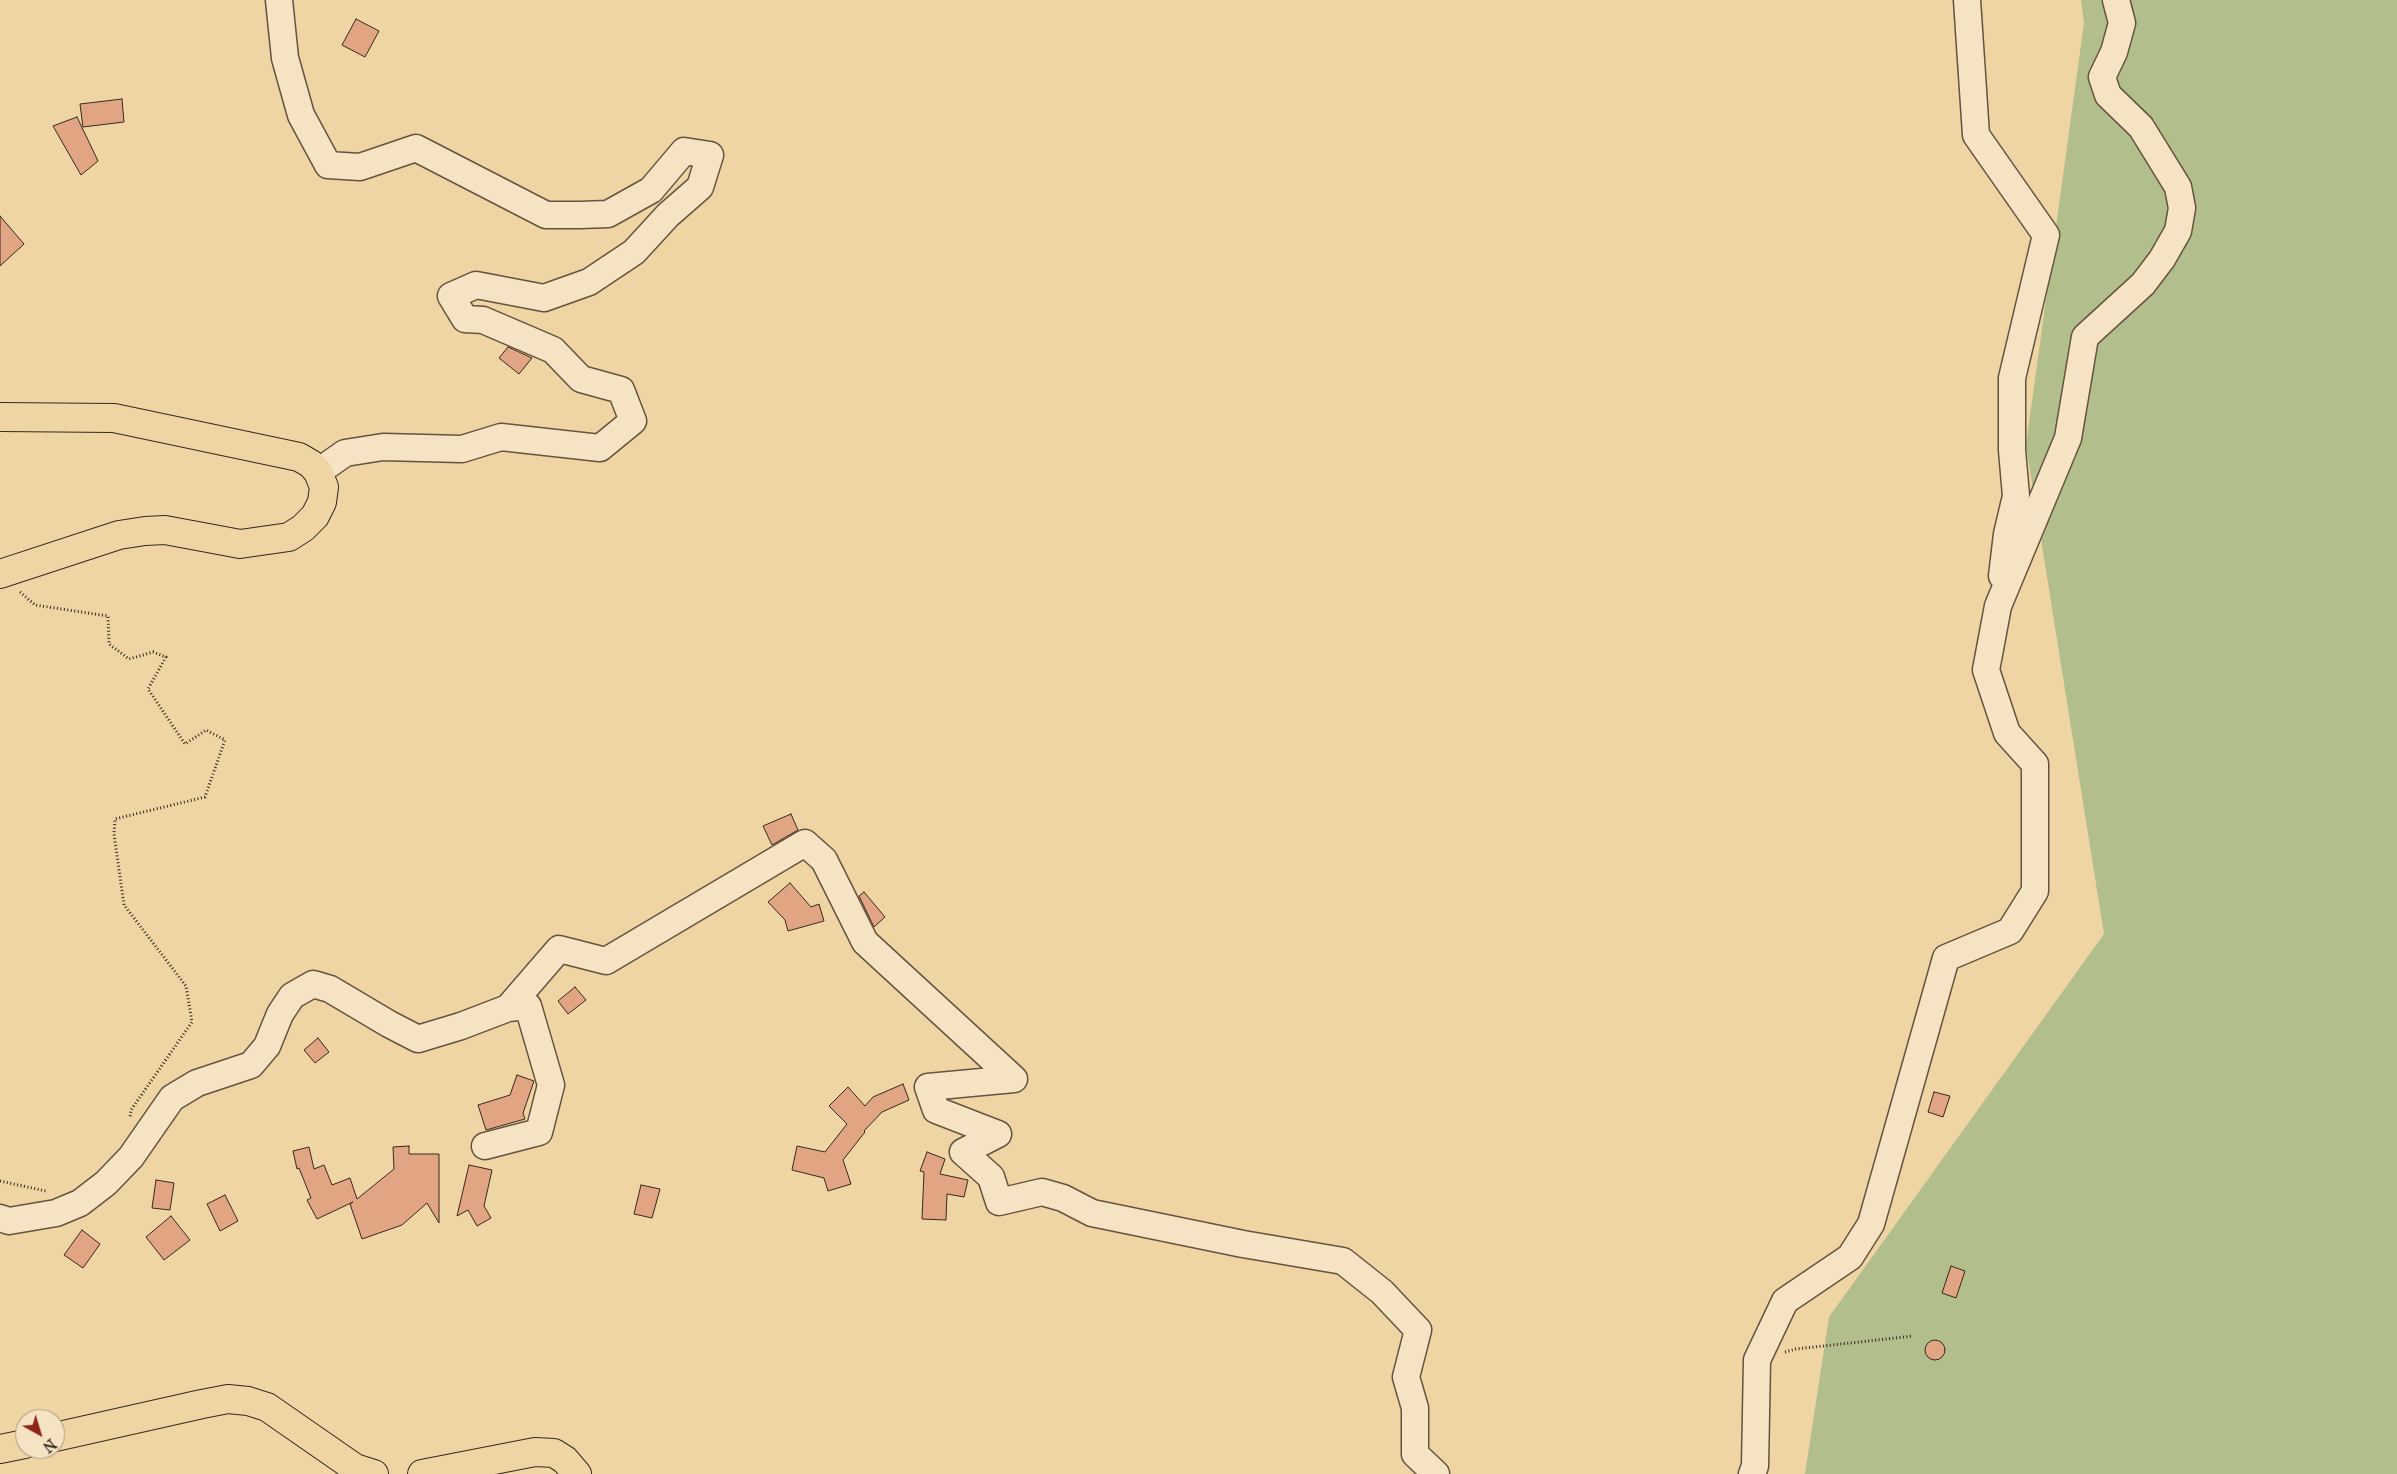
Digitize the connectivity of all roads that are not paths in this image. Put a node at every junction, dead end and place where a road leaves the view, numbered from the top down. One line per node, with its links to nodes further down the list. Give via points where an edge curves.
1 (279, 0): 5 (street, via 284,58 301,115 328,165 360,167 416,148 546,215 580,216 608,214 651,190 684,151 710,155 700,187 668,215 634,252 589,282 544,298 476,285 451,296 465,319 483,320 553,350 582,379 621,390 633,421 600,448 501,437 462,449 383,447 345,453)
2 (1967, 0): 7 (street, via 1976,135 2046,236 2012,378 2016,496 2007,534)
3 (2116, 0): 7 (street, via 2122,23 2114,52 2102,77 2108,95 2141,127 2178,187 2182,208 2178,231 2143,284 2085,337 2068,438)
4 (0, 417): 5 (main road, via 114,418 298,457)
5 (318, 472): 6 (main road, via 324,487 322,502 315,516 289,537 240,544 166,530 146,530 119,535)
6 (0, 574)
7 (1998, 606): 18 (street, via 1986,670 2007,733 2035,764 2035,891 2010,931 1946,958 1872,1224 1850,1256 1785,1301 1758,1360 1755,1466)
8 (508, 1008): 9 (street, via 528,1006 551,1086 539,1132); 10 (street, via 418,1039 330,989 313,984 292,996 280,1014 267,1046 251,1065 197,1083 172,1098 131,1157 106,1183 80,1203 56,1213 9,1221); 17 (street, via 559,948 606,961 805,843 824,860 865,942 1014,1079 928,1086 936,1110 998,1134 963,1152 991,1177 999,1202 1042,1192 1064,1198 1092,1213 1342,1261 1382,1292 1418,1330 1406,1377 1415,1408 1415,1454)
9 (485, 1146)
10 (0, 1218)
11 (65, 1435): 14 (main road, via 228,1399 248,1401 267,1406 355,1468)
12 (15, 1446): 13 (main road)
13 (0, 1449)
14 (374, 1474)
15 (422, 1474): 16 (main road, via 535,1452 554,1453)
16 (577, 1474)
17 (1436, 1474)
18 (1752, 1474)

